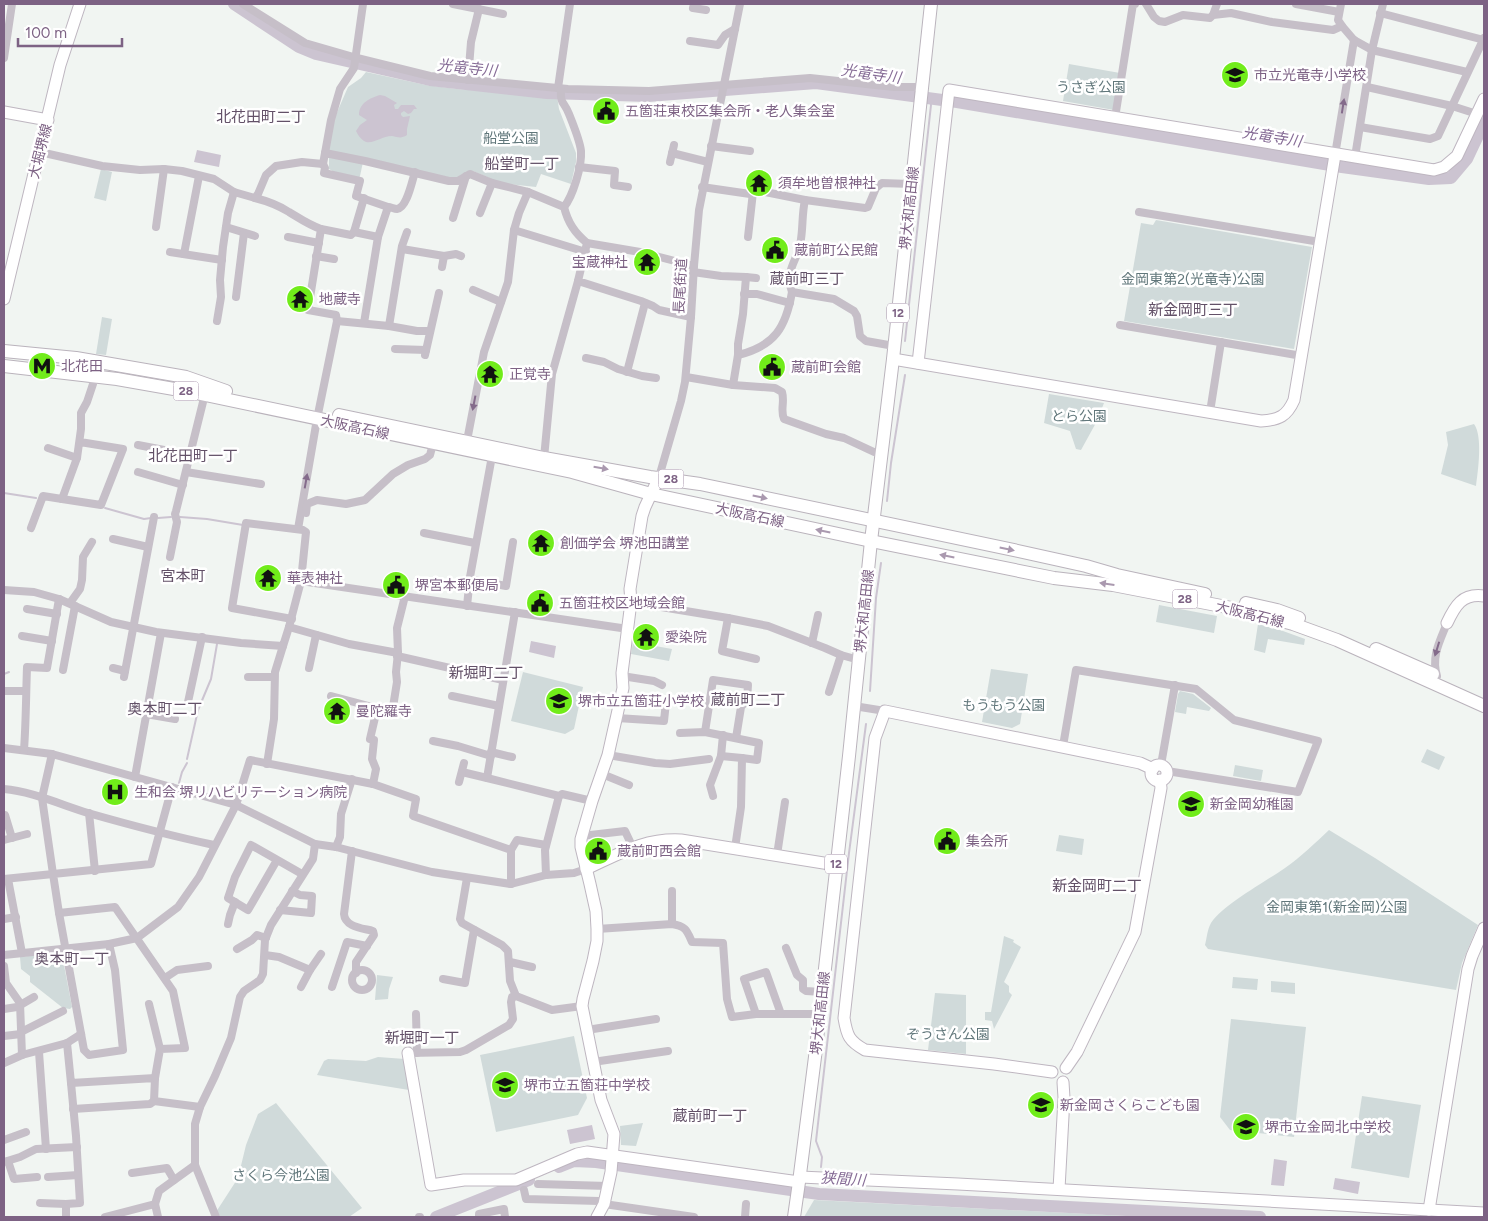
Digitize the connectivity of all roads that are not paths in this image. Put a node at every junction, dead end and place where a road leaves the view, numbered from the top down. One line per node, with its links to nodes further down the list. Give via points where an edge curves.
1 (12, 4): 27 (street)
2 (80, 4): 40 (street, 大堀堺線, via 60,65)
3 (243, 4): 28 (street, via 305,43)
4 (364, 4): 28 (street)
5 (453, 4): 16 (street)
6 (570, 4): 33 (street)
7 (694, 4): 17 (street, via 693,8)
8 (740, 4): 22 (street, 長尾街道)
9 (930, 4): 32 (main road, 堺大和高田線 / 12)
10 (1134, 4): 39 (street)
11 (1146, 4): 20 (street, via 1154,18 1165,22 1184,15 1210,18)
12 (1217, 4): 20 (street)
13 (1296, 4): 15 (street)
14 (1383, 4): 19 (street)
15 (1340, 8): 21 (street, via 1338,20)
16 (479, 9): 18 (street); 30 (street, via 471,42)
17 (706, 10)
18 (503, 14)
19 (1380, 14): 23 (street); 26 (street)
20 (1213, 15): 21 (street, via 1231,13 1333,30)
21 (1342, 26): 24 (street)
22 (735, 29): 25 (street, via 718,45); 34 (street, 長尾街道)
23 (1484, 39): 29 (street)
24 (1354, 40): 26 (street); 49 (street, one-way to 24)
25 (690, 41)
26 (1372, 50): 29 (street); 31 (street)
27 (4, 58)
28 (357, 58): 30 (street, via 430,76); 45 (street, via 340,89)
29 (1468, 72): 36 (street)
30 (468, 80): 33 (street)
31 (1367, 87): 36 (street); 41 (street)
32 (922, 88): 34 (street, via 810,78); 57 (main road, 堺大和高田線 / 12)
33 (560, 89): 34 (street); 51 (street, via 560,98 568,111 581,150)
34 (723, 89): 42 (street, 長尾街道)
35 (1484, 99): 38 (street)
36 (1452, 106): 38 (street); 41 (street, via 1438,136 1430,139)
37 (4, 112): 40 (street)
38 (1477, 114): 46 (street, via 1457,156 1444,167 1424,169)
39 (1115, 118): 49 (street); 124 (street, via 949,90)
40 (48, 120): 44 (street, 大堀堺線)
41 (1360, 127): 46 (street)
42 (711, 146): 43 (street); 48 (street, 長尾街道)
43 (750, 151)
44 (40, 152): 52 (street, via 102,166); 98 (street, 大堀堺線)
45 (325, 153): 50 (street); 53 (street)
46 (1355, 158): 49 (street)
47 (670, 162): 48 (street, via 673,149)
48 (708, 162): 59 (street, 長尾街道)
49 (1334, 162): 83 (street)
50 (322, 164): 63 (street, via 302,162 276,166 266,175); 64 (street, via 324,173 360,181 356,196)
51 (579, 167): 58 (street, via 615,171 614,185); 67 (street, via 576,185)
52 (164, 169): 54 (street); 71 (street)
53 (415, 172): 55 (street, via 449,181 458,181); 66 (street, via 405,202 396,209)
54 (199, 176): 60 (street, via 214,179); 87 (street)
55 (466, 176): 56 (street, via 475,175); 70 (street)
56 (492, 183): 61 (street); 69 (street)
57 (911, 184): 65 (street, via 882,183 865,208); 116 (main road, 堺大和高田線 / 12)
58 (628, 187)
59 (702, 187): 62 (street); 94 (street, 長尾街道)
60 (234, 192): 63 (street); 72 (street)
61 (528, 192): 67 (street); 74 (street)
62 (753, 192): 65 (street); 81 (street)
63 (255, 198): 73 (street, via 279,206)
64 (364, 198): 66 (street); 75 (street)
65 (805, 200): 100 (street, via 802,241 789,280)
66 (388, 207): 80 (street)
67 (564, 207): 84 (street, via 571,226)
68 (1139, 212): 83 (street)
69 (480, 213)
70 (453, 218)
71 (156, 227)
72 (226, 227): 77 (street); 92 (street)
73 (321, 229): 75 (street, via 351,235); 82 (street)
74 (514, 230): 84 (street); 105 (street, via 508,282)
75 (354, 232): 80 (street)
76 (407, 232): 85 (street)
77 (244, 234): 78 (street); 103 (street)
78 (255, 236)
79 (288, 237): 82 (street)
80 (378, 237): 111 (street)
81 (748, 238)
82 (318, 242): 88 (street)
83 (1320, 242): 120 (street)
84 (587, 247): 94 (street, via 640,252); 97 (street)
85 (402, 249): 89 (street); 113 (street)
86 (170, 252): 87 (street)
87 (184, 254): 92 (street)
88 (316, 256): 91 (street); 110 (street, via 308,310 336,316)
89 (444, 256): 90 (street); 93 (street)
90 (461, 256)
91 (334, 259)
92 (222, 260): 109 (street)
93 (442, 267)
94 (693, 269): 95 (street, via 721,276); 108 (street, 長尾街道)
95 (746, 277): 96 (street); 102 (street)
96 (756, 278)
97 (578, 281): 106 (street); 147 (street, via 552,374)
98 (6, 282): 104 (street, 大堀堺線)
99 (473, 290): 105 (street)
100 (792, 292): 107 (street); 116 (street, via 834,299 854,310 860,336 866,341)
101 (439, 293): 114 (street)
102 (744, 294): 107 (street); 119 (street)
103 (236, 297)
104 (4, 299)
105 (501, 302): 141 (street, one-way to 141, via 484,352)
106 (645, 303): 108 (street, via 659,310); 127 (street)
107 (790, 303): 119 (street, via 782,327 775,336 756,350)
108 (691, 317): 129 (street, 長尾街道)
109 (217, 321)
110 (337, 321): 111 (street); 137 (street)
111 (364, 323): 113 (street)
112 (1120, 325): 115 (street)
113 (388, 326): 114 (street)
114 (430, 331): 117 (street, via 425,353)
115 (1221, 342): 120 (street); 136 (street)
116 (894, 346): 123 (main road, 堺大和高田線 / 12)
117 (395, 349)
118 (4, 350): 133 (main road, via 186,377)
119 (738, 355): 132 (street)
120 (1302, 356): 136 (street, via 1294,400 1283,416 1261,421)
121 (4, 357): 128 (main road, 大阪高石線 / 28)
122 (586, 358): 127 (street)
123 (893, 360): 124 (street); 143 (main road, 堺大和高田線 / 12)
124 (918, 363): 136 (street)
125 (4, 366): 128 (main road, 大阪高石線 / 28)
126 (4, 372): 131 (main road)
127 (626, 372): 130 (street)
128 (118, 376): 133 (main road, 大阪高石線 / 28); 135 (main road, 大阪高石線 / 28)
129 (686, 377): 132 (street); 150 (street, 長尾街道)
130 (656, 378)
131 (93, 384): 134 (main road); 138 (street, via 81,413)
132 (733, 385): 143 (street, via 775,388 782,392 784,398 781,413 784,419)
133 (226, 391): 137 (main road, 大阪高石線 / 28)
134 (203, 402): 135 (main road); 144 (street)
135 (254, 405): 137 (main road, 大阪高石線 / 28)
136 (1210, 412)
137 (318, 415): 139 (main road, 大阪高石線 / 28); 141 (main road, 大阪高石線 / 28); 158 (street, one-way to 137)
138 (80, 442): 146 (street); 154 (street, via 123,449 101,505)
139 (433, 444): 141 (main road, 大阪高石線 / 28); 158 (street, via 430,455 393,474 365,500 346,504 317,500 307,504)
140 (138, 445): 144 (street)
141 (466, 446): 145 (main road, 大阪高石線 / 28); 147 (main road, 大阪高石線 / 28)
142 (48, 448): 146 (street)
143 (881, 454): 156 (main road, 堺大和高田線 / 12)
144 (190, 455): 149 (street)
145 (492, 456): 153 (main road, 大阪高石線 / 28, via 572,472); 164 (street)
146 (77, 458): 154 (street)
147 (544, 458): 150 (main road, 大阪高石線 / 28, one-way to 150)
148 (138, 472): 152 (street)
149 (186, 472): 151 (street); 152 (street)
150 (659, 478): 153 (street); 156 (main road, 大阪高石線 / 28, one-way to 156)
151 (261, 484)
152 (183, 485): 166 (street, via 175,514 177,522)
153 (651, 494): 161 (main road, 大阪高石線 / 28, one-way to 153); 173 (street, via 642,516 630,589)
154 (62, 498): 157 (street, via 43,496)
155 (154, 517): 165 (street)
156 (873, 521): 161 (main road, 堺大和高田線 / 12); 201 (main road, 大阪高石線 / 28, one-way to 201, via 1277,610 1334,630)
157 (31, 528)
158 (301, 529): 168 (street, via 306,532 306,538); 180 (street, via 246,523 232,608)
159 (424, 533): 164 (street)
160 (113, 539): 165 (street)
161 (871, 541): 196 (main road, 堺大和高田線 / 12); 217 (main road, 大阪高石線 / 28, one-way to 161, via 1337,640 1276,619 1146,591 1054,578)
162 (92, 542): 174 (street, via 83,557 82,580)
163 (513, 542): 167 (street, via 506,586)
164 (475, 543): 167 (street)
165 (148, 547): 184 (street)
166 (170, 557)
167 (469, 579): 175 (street)
168 (301, 581): 170 (street); 180 (street)
169 (4, 590): 172 (street, via 34,592)
170 (405, 596): 175 (street); 193 (street, via 397,628)
171 (1484, 596): 182 (street, via 1460,601)
172 (59, 599): 174 (street); 178 (street)
173 (632, 602): 181 (street); 185 (street)
174 (73, 605): 184 (street); 199 (street)
175 (467, 606): 177 (street)
176 (27, 609): 178 (street)
177 (515, 612): 185 (street); 204 (street)
178 (57, 614): 190 (street)
179 (818, 614): 191 (street)
180 (292, 618): 183 (street)
181 (728, 618): 191 (street, via 768,626); 195 (street, via 722,651)
182 (1447, 623): 201 (street, one-way to 201, via 1435,653)
183 (289, 627): 187 (street); 192 (street)
184 (133, 628): 186 (street); 197 (street, via 125,674)
185 (628, 629): 200 (street)
186 (160, 633): 189 (street); 220 (street)
187 (316, 635): 193 (street); 198 (street)
188 (22, 636): 190 (street)
189 (202, 638): 192 (street); 213 (street)
190 (52, 641): 208 (street, via 47,668 27,667)
191 (812, 643): 194 (street)
192 (283, 646): 203 (street)
193 (398, 654): 204 (street); 218 (street, via 393,707 390,711)
194 (841, 655): 196 (street); 209 (street)
195 (756, 659)
196 (859, 660): 216 (main road, 堺大和高田線 / 12)
197 (113, 668)
198 (310, 668)
199 (63, 670)
200 (622, 676): 205 (street); 221 (street)
201 (1437, 676): 212 (main road, 大阪高石線 / 28)
202 (248, 677): 203 (street)
203 (274, 677): 239 (street, via 274,719)
204 (503, 680): 215 (street)
205 (662, 685)
206 (1175, 685): 228 (street, via 1076,670); 241 (street); 241 (street, via 1196,689 1234,720 1318,741 1298,792)
207 (4, 691): 208 (street)
208 (26, 691): 230 (street)
209 (829, 692)
210 (330, 696): 218 (street)
211 (452, 696): 215 (street)
212 (1484, 698)
213 (188, 702)
214 (666, 702): 221 (street, via 664,721)
215 (499, 706): 232 (street)
216 (854, 706): 219 (street); 274 (main road, 堺大和高田線 / 12)
217 (1484, 706)
218 (380, 709): 247 (street, via 377,709 370,739 374,740 372,759 376,769)
219 (885, 711): 228 (street); 343 (street, via 875,738 844,1018 850,1040 865,1050)
220 (146, 714): 222 (street); 243 (street)
221 (617, 718): 233 (street)
222 (175, 719)
223 (705, 732): 224 (street); 225 (street); 226 (street, via 713,680 748,685)
224 (680, 734)
225 (723, 736): 226 (street); 234 (street)
226 (736, 738): 236 (street, via 758,743 757,760)
227 (433, 741): 232 (street)
228 (1063, 746): 241 (street, via 1140,763)
229 (4, 748): 230 (street)
230 (24, 750): 231 (street)
231 (52, 754): 243 (street); 253 (street)
232 (491, 754): 235 (street); 244 (street)
233 (608, 755): 237 (street, via 670,764); 242 (street)
234 (721, 756): 236 (street); 252 (street, via 710,785)
235 (512, 757)
236 (742, 758): 269 (street, via 741,807)
237 (709, 759)
238 (464, 763): 240 (street)
239 (267, 764): 245 (street); 256 (street, via 250,760)
240 (462, 772): 244 (street); 246 (street)
241 (1160, 772): 342 (street, via 1135,932 1077,1052)
242 (602, 774): 248 (street); 254 (street)
243 (134, 777): 249 (street)
244 (486, 778): 251 (street)
245 (352, 779): 247 (street); 267 (street, via 341,814)
246 (459, 782)
247 (373, 784): 270 (street, via 416,798 413,816)
248 (629, 785)
249 (172, 787): 256 (street); 259 (street)
250 (4, 790): 253 (street)
251 (559, 796): 254 (street); 266 (street)
252 (713, 796)
253 (42, 798): 257 (street); 277 (street)
254 (592, 801): 261 (street)
255 (785, 802): 272 (street)
256 (236, 805): 264 (street); 265 (street)
257 (89, 813): 259 (street); 276 (street)
258 (5, 815): 262 (street)
259 (159, 833): 265 (street); 276 (street, via 151,864)
260 (27, 834): 262 (street)
261 (582, 836): 268 (street, via 625,831); 275 (street)
262 (12, 838): 263 (street)
263 (4, 840)
264 (315, 844): 267 (street); 278 (street, via 313,859)
265 (214, 845): 295 (street, via 199,878 178,907)
266 (546, 845): 270 (street, via 517,840); 279 (street)
267 (336, 847): 271 (street)
268 (634, 848): 269 (street, via 656,840 671,839); 275 (street)
269 (735, 848): 272 (street)
270 (511, 850): 282 (street)
271 (352, 851): 280 (street); 298 (street, via 344,920 373,931 374,935)
272 (778, 855): 274 (street)
273 (277, 860): 278 (street); 285 (street, via 248,910); 285 (street, via 251,845 228,898)
274 (836, 865): 317 (main road, 堺大和高田線 / 12)
275 (586, 869): 279 (street); 293 (street)
276 (95, 870): 277 (street)
277 (53, 874): 281 (street); 287 (street)
278 (302, 874): 283 (street)
279 (546, 875): 282 (street)
280 (467, 878): 282 (street); 294 (street, via 460,919)
281 (6, 879): 288 (street)
282 (511, 884)
283 (292, 891): 286 (street); 286 (street, via 312,896 311,913)
284 (672, 891): 291 (street)
285 (235, 902): 290 (street)
286 (280, 910): 296 (street)
287 (59, 912): 295 (street, via 115,907); 299 (street)
288 (16, 917): 289 (street); 302 (street)
289 (4, 919)
290 (228, 924)
291 (672, 924): 293 (street); 326 (street, via 682,925 692,942 723,943 727,999 732,1017)
292 (1484, 928): 372 (street, via 1468,969)
293 (597, 929): 322 (street)
294 (474, 930): 306 (street, via 502,944 508,951); 313 (street, via 465,983)
295 (138, 938): 297 (street); 312 (street)
296 (266, 938): 301 (street, via 257,935); 305 (street)
297 (109, 944): 299 (street); 332 (street, via 116,970 123,1050 89,1055 84,1050)
298 (366, 946): 311 (street, via 356,962); 316 (street, via 347,942)
299 (65, 948): 302 (street); 332 (street)
300 (786, 948): 317 (street, via 803,980 803,989)
301 (237, 949)
302 (22, 953): 304 (street)
303 (321, 954): 310 (street)
304 (4, 955)
305 (265, 955): 310 (street); 348 (street, via 260,980 240,996 231,1038)
306 (510, 962): 309 (street); 318 (street, via 510,981)
307 (4, 966): 314 (street)
308 (208, 966): 312 (street, via 177,970)
309 (532, 967)
310 (310, 970): 315 (street)
311 (356, 973)
312 (165, 978): 335 (street, via 173,991 185,1048)
313 (443, 979)
314 (6, 985): 321 (street)
315 (301, 987)
316 (332, 987)
317 (822, 992): 328 (main road, 堺大和高田線 / 12)
318 (516, 996): 322 (street, via 552,1010); 338 (street, via 512,997 513,1019 509,1025 466,1050)
319 (34, 998): 321 (street)
320 (149, 1004): 335 (street)
321 (20, 1006): 323 (street); 331 (street)
322 (582, 1006): 330 (street)
323 (4, 1009)
324 (63, 1011): 331 (street)
325 (416, 1014): 338 (street)
326 (756, 1014): 327 (street); 327 (street, via 744,979 766,972)
327 (782, 1014): 328 (street)
328 (820, 1014): 364 (main road, 堺大和高田線 / 12)
329 (656, 1019): 330 (street)
330 (587, 1030): 340 (street)
331 (21, 1033): 333 (street); 339 (street)
332 (81, 1034): 334 (street)
333 (4, 1036)
334 (68, 1043): 337 (street); 346 (street)
335 (160, 1049): 344 (street)
336 (668, 1051): 340 (street)
337 (39, 1052): 339 (street); 353 (street)
338 (413, 1053): 354 (street, via 431,1185 464,1180 516,1180 586,1152)
339 (22, 1056): 341 (street)
340 (593, 1062): 354 (street, via 601,1100 614,1134)
341 (4, 1063)
342 (1066, 1068): 343 (street, via 1058,1066); 345 (street, via 1068,1076)
343 (1052, 1072): 345 (street, via 1055,1081)
344 (155, 1078): 346 (street); 347 (street)
345 (1063, 1082): 366 (street)
346 (71, 1083): 349 (street)
347 (154, 1101): 348 (street); 349 (street, via 150,1104)
348 (200, 1107): 356 (street, via 195,1124)
349 (74, 1109): 352 (street)
350 (26, 1132): 351 (street)
351 (4, 1140)
352 (77, 1147): 353 (street); 358 (street)
353 (46, 1149): 355 (street, via 36,1149)
354 (613, 1158): 363 (street); 364 (street)
355 (6, 1161): 360 (street, via 14,1179)
356 (195, 1165): 361 (street); 378 (street)
357 (132, 1173): 361 (street, via 167,1168)
358 (78, 1175): 359 (street); 368 (street, via 80,1203)
359 (48, 1176)
360 (37, 1177)
361 (174, 1180): 369 (street, via 159,1192)
362 (538, 1184): 363 (street)
363 (608, 1186): 370 (street)
364 (799, 1186): 366 (street); 383 (main road, 堺大和高田線 / 12)
365 (524, 1190): 370 (street, via 526,1199 599,1201)
366 (1059, 1190): 372 (street)
367 (40, 1203): 368 (street)
368 (66, 1204): 375 (street)
369 (155, 1204): 376 (street); 377 (street)
370 (604, 1204): 374 (street); 381 (street)
371 (746, 1204): 382 (street)
372 (1429, 1210): 373 (street)
373 (1484, 1213)
374 (693, 1216)
375 (66, 1217)
376 (105, 1217)
377 (158, 1217)
378 (216, 1217)
379 (479, 1217): 380 (street, via 479,1214 504,1210)
380 (505, 1217)
381 (597, 1217)
382 (744, 1217)
383 (794, 1217)

